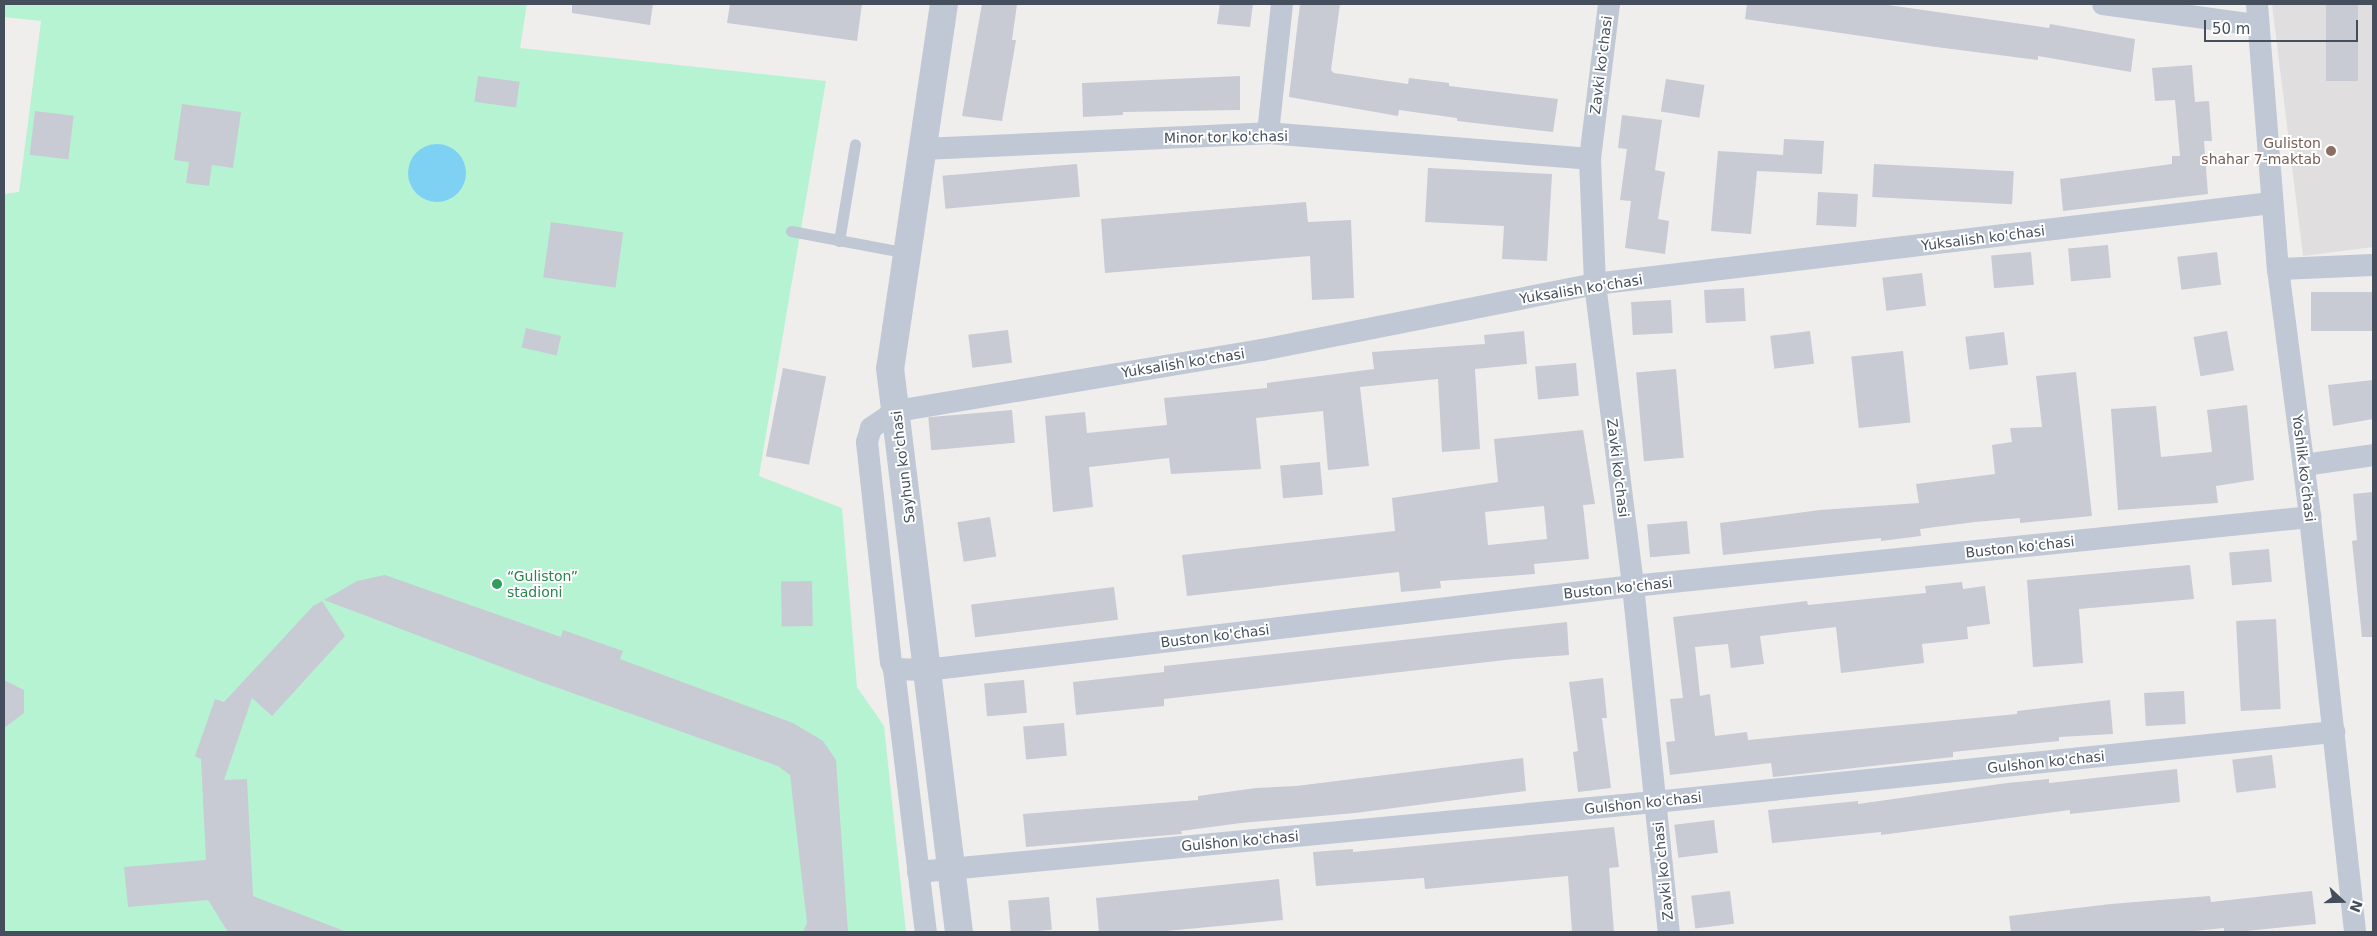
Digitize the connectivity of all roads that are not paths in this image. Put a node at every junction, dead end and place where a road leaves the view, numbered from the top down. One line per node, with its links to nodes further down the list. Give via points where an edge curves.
1 (944, 4): 8 (street, Sayhun ko'chasi)
2 (1282, 4): 6 (street)
3 (1609, 4): 9 (street, Zavki ko'chasi)
4 (2103, 4): 5 (street)
5 (2257, 15): 10 (street, Yoshlik ko'chasi)
6 (1268, 133): 8 (street, Minor tor ko'chasi); 9 (street, Minor tor ko'chasi)
7 (855, 144): 12 (lane)
8 (922, 149): 13 (street, Sayhun ko'chasi)
9 (1590, 159): 16 (street, Zavki ko'chasi)
10 (2272, 203): 15 (street, Yoshlik ko'chasi); 16 (street, Yuksalish ko'chasi)
11 (791, 231): 12 (lane)
12 (839, 241): 13 (lane)
13 (907, 253): 17 (street, Sayhun ko'chasi, via 890,368)
14 (2373, 266): 15 (street)
15 (2278, 269): 19 (street, Yoshlik ko'chasi)
16 (1595, 284): 17 (street, Yuksalish ko'chasi, via 1261,350); 21 (street, Zavki ko'chasi)
17 (896, 411): 22 (street, via 871,428 867,442); 23 (street, Sayhun ko'chasi)
18 (2373, 454): 19 (street)
19 (2304, 465): 20 (street, Yoshlik ko'chasi)
20 (2310, 517): 21 (street, Buston ko'chasi); 24 (street, Yoshlik ko'chasi)
21 (1633, 586): 23 (street, Buston ko'chasi); 25 (street, Zavki ko'chasi)
22 (894, 668): 23 (street, Buston ko'chasi); 27 (street)
23 (926, 670): 26 (street, Sayhun ko'chasi)
24 (2334, 732): 25 (street, Gulshon ko'chasi); 31 (street, Yoshlik ko'chasi)
25 (1655, 802): 26 (street, Gulshon ko'chasi); 30 (street, Zavki ko'chasi)
26 (951, 869): 27 (street, Gulshon ko'chasi); 29 (street, Sayhun ko'chasi)
27 (918, 872): 28 (street)
28 (926, 932)
29 (959, 932)
30 (1669, 932)
31 (2355, 932)

